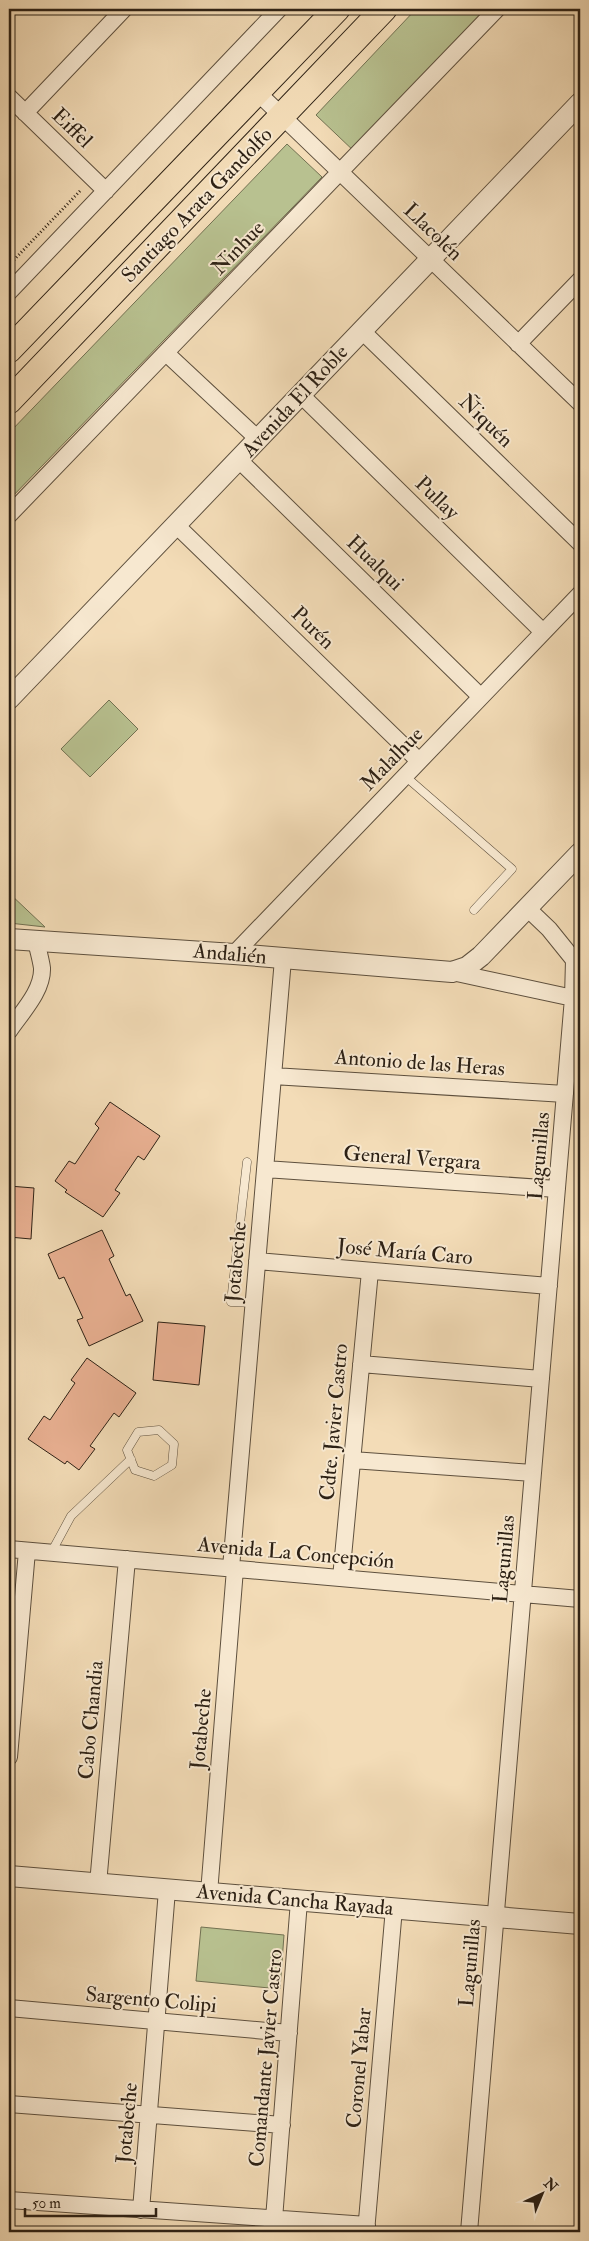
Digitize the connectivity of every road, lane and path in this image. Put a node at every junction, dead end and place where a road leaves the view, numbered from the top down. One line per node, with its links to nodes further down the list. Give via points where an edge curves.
1 (124, 9): 9 (street)
2 (279, 9): 12 (street)
3 (337, 9): 6 (main road, Santiago Arata Gandolfo)
4 (384, 9): 10 (main road, Santiago Arata Gandolfo)
5 (497, 9): 11 (street, Ninhue)
6 (257, 92): 10 (street, Llacolén); 18 (main road, Santiago Arata Gandolfo)
7 (9, 97): 9 (street, Eiffel)
8 (580, 103): 13 (street, Avenida El Roble)
9 (25, 112): 12 (street, Eiffel)
10 (282, 116): 11 (street, Llacolén); 21 (main road, Santiago Arata Gandolfo)
11 (340, 173): 13 (street, Llacolén); 19 (street, Ninhue)
12 (106, 190): 15 (street)
13 (430, 258): 16 (street, Avenida El Roble); 17 (street, Llacolén)
14 (580, 280): 17 (street)
15 (9, 292)
16 (362, 331): 20 (street, Avenida El Roble); 27 (street, Ñiquén)
17 (518, 344): 22 (street, Llacolén)
18 (9, 350)
19 (166, 353): 23 (street); 25 (street, Ninhue)
20 (301, 395): 23 (street, Avenida El Roble); 29 (street, Pullay)
21 (9, 401)
22 (580, 403)
23 (259, 440): 24 (street, Avenida El Roble)
24 (239, 460): 26 (street, Avenida El Roble); 30 (street, Hualqui)
25 (9, 516)
26 (177, 526): 31 (street, Avenida El Roble); 32 (street, Purén)
27 (580, 543)
28 (580, 594): 29 (street, Malalhue)
29 (543, 632): 30 (street, Malalhue)
30 (481, 697): 32 (street, Malalhue)
31 (9, 699)
32 (420, 761): 33 (street, Malalhue)
33 (405, 776): 36 (lane, via 512,869); 39 (street, Malalhue)
34 (580, 853): 35 (street)
35 (527, 908): 41 (street, via 481,956); 42 (street, Lagunillas, via 574,960)
36 (474, 910)
37 (9, 939): 38 (street, Andalién)
38 (36, 941): 39 (street, Andalién); 43 (street, via 42,969 39,983)
39 (234, 954): 40 (street, Andalién)
40 (283, 959): 41 (street, Andalién); 44 (street, Jotabeche)
41 (452, 972): 42 (street)
42 (573, 998): 45 (street, Lagunillas)
43 (9, 1031)
44 (273, 1076): 45 (street, Antonio de las Heras); 47 (street, Jotabeche)
45 (565, 1094): 48 (street, Lagunillas)
46 (247, 1162): 52 (lane, via 231,1302)
47 (265, 1169): 48 (street, General Vergara); 49 (street, Jotabeche)
48 (557, 1189): 51 (street, Lagunillas)
49 (257, 1261): 50 (street, José María Caro); 52 (street, Jotabeche)
50 (370, 1271): 51 (street, José María Caro); 53 (street, Cdte. Javier Castro)
51 (549, 1286): 54 (street, Lagunillas)
52 (254, 1303): 62 (street, Jotabeche)
53 (361, 1364): 54 (street); 56 (street, Cdte. Javier Castro)
54 (541, 1379): 57 (street, Lagunillas)
55 (131, 1459): 55 (lane, via 135,1470 154,1476 172,1465 174,1444 159,1430 138,1432 127,1450); 60 (lane, via 72,1516)
56 (352, 1460): 57 (street); 63 (street, Cdte. Javier Castro)
57 (533, 1474): 64 (street, Lagunillas)
58 (9, 1549): 59 (street, Avenida La Concepción)
59 (27, 1551): 60 (street, Avenida La Concepción); 66 (street)
60 (51, 1553): 61 (street, Avenida La Concepción)
61 (127, 1559): 62 (street, Avenida La Concepción); 68 (street, Cabo Chandia)
62 (233, 1569): 63 (street, Avenida La Concepción); 70 (street, Jotabeche)
63 (341, 1578): 64 (street, Avenida La Concepción)
64 (523, 1594): 65 (street, Avenida La Concepción); 73 (street, Lagunillas)
65 (580, 1599)
66 (9, 1757)
67 (9, 1876): 68 (street, Avenida Cancha Rayada)
68 (98, 1884): 69 (street, Avenida Cancha Rayada)
69 (167, 1890): 70 (street, Avenida Cancha Rayada); 76 (street, Jotabeche)
70 (209, 1893): 71 (street, Avenida Cancha Rayada)
71 (300, 1900): 72 (street, Avenida Cancha Rayada); 77 (street, Comandante Javier Castro)
72 (394, 1908): 73 (street, Avenida Cancha Rayada); 84 (street, Coronel Yabar)
73 (496, 1917): 74 (street, Avenida Cancha Rayada); 85 (street, Lagunillas)
74 (580, 1924)
75 (9, 2008): 76 (street, Sargento Colipi)
76 (156, 2021): 77 (street, Sargento Colipi); 79 (street, Jotabeche)
77 (289, 2033): 80 (street, Comandante Javier Castro)
78 (9, 2104): 79 (street)
79 (149, 2115): 80 (street); 82 (street, Jotabeche)
80 (282, 2125): 83 (street, Comandante Javier Castro)
81 (9, 2200): 82 (street)
82 (141, 2210): 83 (street)
83 (274, 2219): 84 (street)
84 (367, 2229)
85 (469, 2232)

